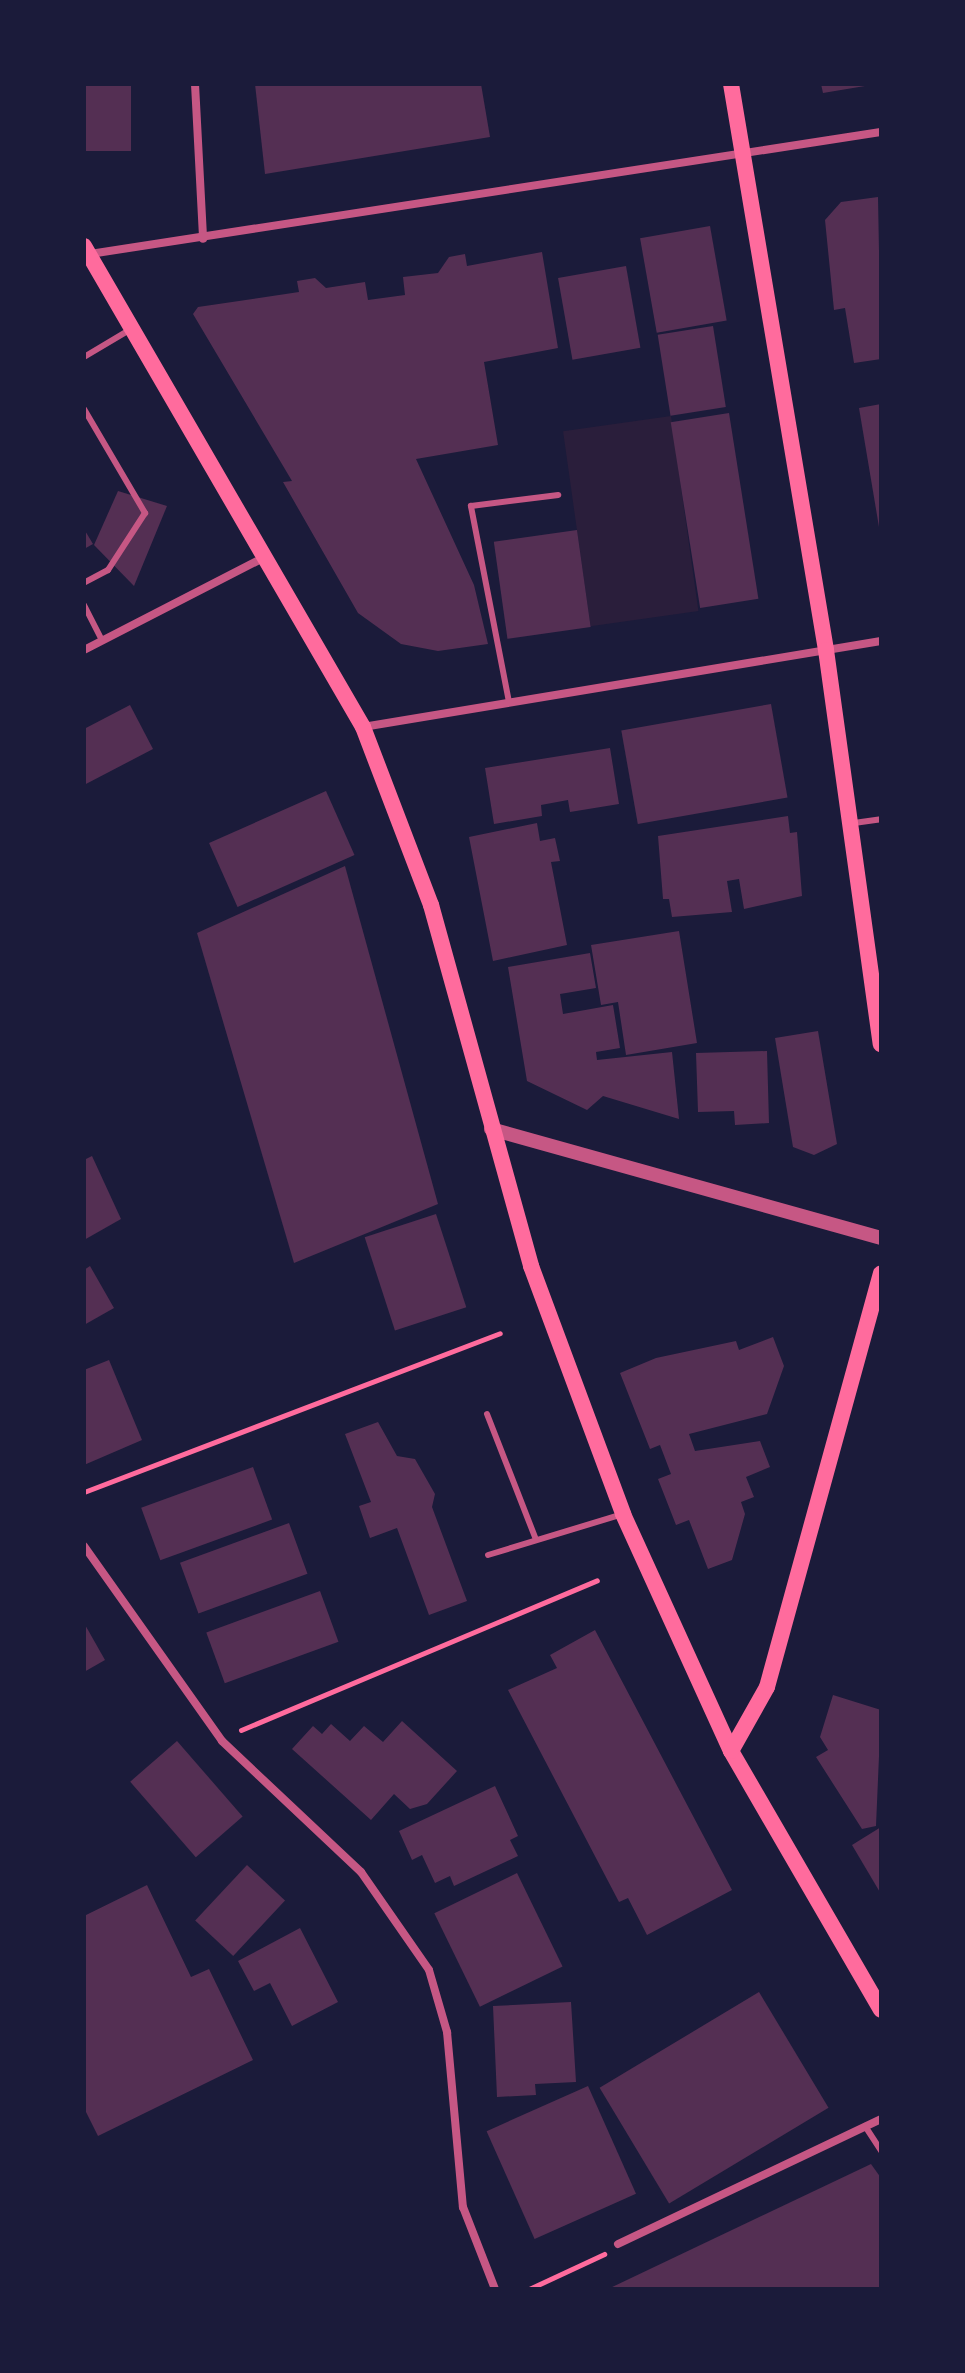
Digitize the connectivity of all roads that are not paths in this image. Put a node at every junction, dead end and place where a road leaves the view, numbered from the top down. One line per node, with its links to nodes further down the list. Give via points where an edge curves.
1 (195, 84): 5 (street)
2 (731, 84): 4 (main road)
3 (881, 132): 4 (street)
4 (742, 154): 5 (street); 17 (main road)
5 (203, 239): 6 (street)
6 (86, 250): 7 (main road)
7 (131, 329): 8 (lane); 11 (main road)
8 (84, 357)
9 (84, 409): 12 (lane, via 145,513 108,570)
10 (558, 495): 18 (lane, via 471,506)
11 (263, 558): 14 (street); 19 (main road)
12 (84, 583)
13 (84, 605): 14 (lane)
14 (102, 640): 16 (street)
15 (881, 641): 17 (street)
16 (84, 650)
17 (826, 650): 18 (street); 21 (main road)
18 (509, 702): 19 (street)
19 (363, 727): 24 (main road, via 426,892)
20 (881, 819): 21 (lane)
21 (850, 824): 22 (main road)
22 (876, 970): 23 (main road)
23 (881, 1044)
24 (491, 1129): 25 (street); 28 (main road, via 537,1286)
25 (881, 1238)
26 (881, 1273): 32 (main road, via 767,1687)
27 (487, 1414): 29 (lane)
28 (623, 1514): 29 (lane); 32 (main road)
29 (536, 1540): 31 (lane)
30 (84, 1546): 38 (street, via 222,1741 361,1872 429,1970 447,2032 463,2207)
31 (488, 1555)
32 (731, 1751): 33 (main road)
33 (881, 2010)
34 (881, 2119): 35 (street)
35 (865, 2126): 36 (lane); 37 (street)
36 (881, 2151)
37 (618, 2244)
38 (495, 2289)

